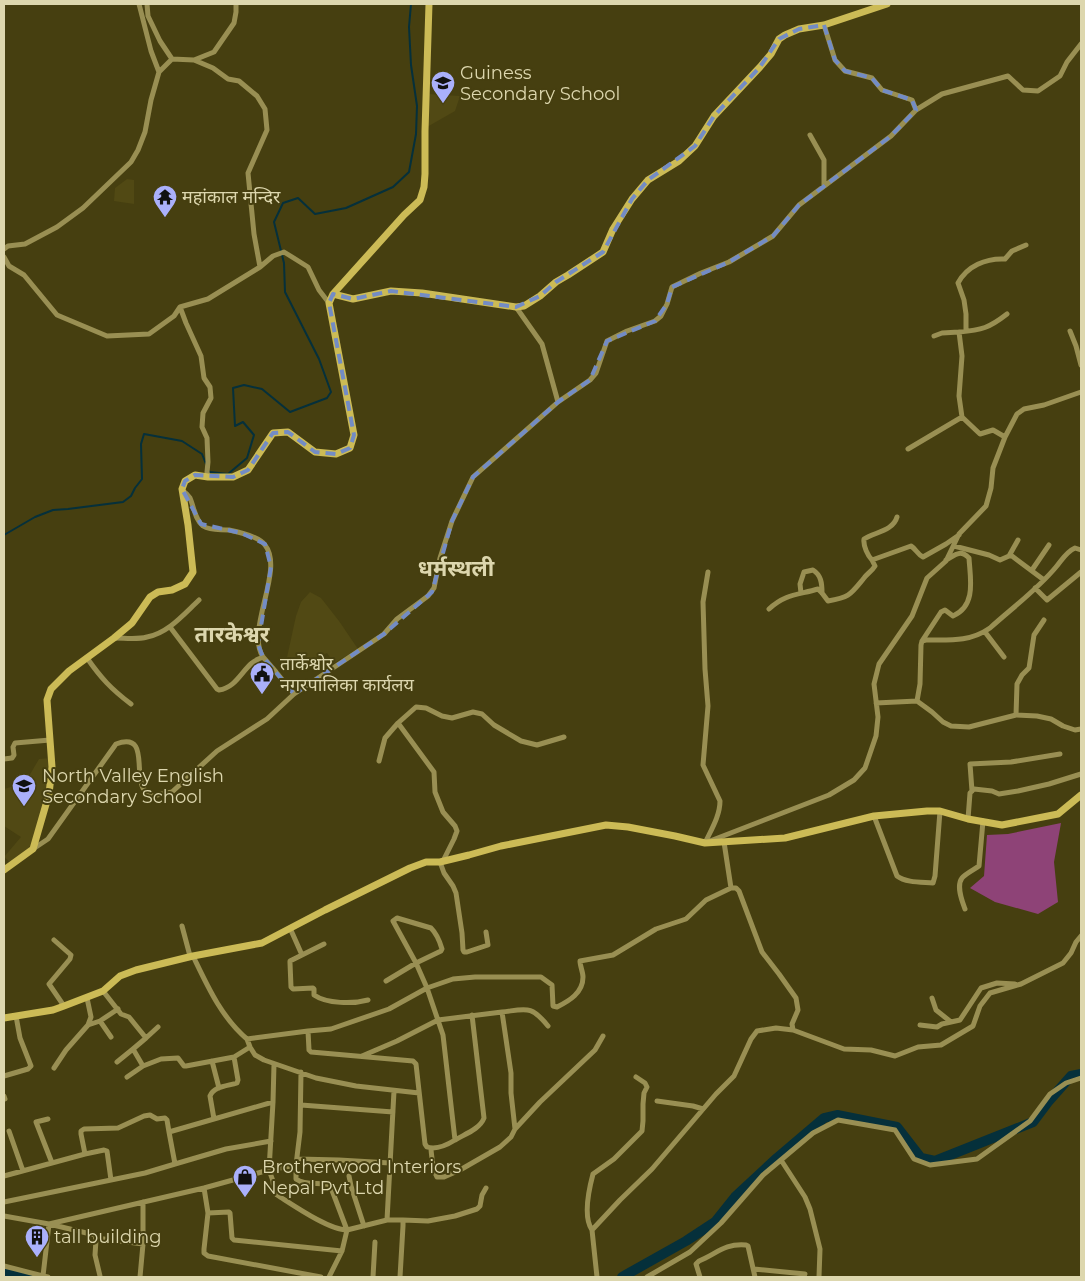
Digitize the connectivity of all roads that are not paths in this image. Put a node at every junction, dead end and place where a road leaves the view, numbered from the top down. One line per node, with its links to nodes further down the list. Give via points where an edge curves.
1 (139, 4): 10 (street)
2 (147, 4): 8 (street, via 148,16)
3 (236, 4): 9 (street, via 234,23 214,52)
4 (429, 4): 18 (street, via 425,174 420,200)
5 (887, 4): 6 (street)
6 (824, 25): 11 (street, via 835,60 845,70 872,78 882,90 912,100); 20 (street, via 799,29 779,39 760,67 714,116 695,146 679,161 648,180 632,199 603,252 524,306)
7 (1081, 44): 11 (street, via 1060,76 1038,91 1024,90 1008,76 942,94)
8 (172, 60): 9 (street); 10 (street)
9 (194, 60): 17 (street, via 228,79 239,81 257,96 265,108 266,130 248,173)
10 (159, 72): 15 (street, via 145,132 130,162 83,208 57,227 26,244)
11 (916, 110): 13 (street, via 891,136)
12 (810, 135): 13 (street, via 824,160)
13 (824, 186): 29 (street, via 799,206 773,236 729,262 672,287 661,316 607,341 596,373)
14 (1026, 245): 23 (street, via 1005,258 986,260 960,278 958,283 964,300)
15 (4, 249)
16 (4, 257): 21 (street, via 8,266 24,275 57,315 107,336 149,334 174,316)
17 (260, 267): 19 (street, via 284,252 308,267); 21 (street, via 208,299)
18 (334, 294): 19 (street); 20 (street, via 353,299 391,291 422,293)
19 (329, 302): 33 (street, via 354,435 350,448 336,454 315,452 288,432 273,433 248,470 234,477)
20 (516, 306): 29 (street, via 542,344)
21 (180, 307): 33 (street, via 210,387 211,398 203,413 202,428 206,438)
22 (1007, 314): 23 (street, via 991,326)
23 (966, 331): 25 (street)
24 (1070, 331): 27 (street)
25 (959, 332): 26 (street); 30 (street)
26 (934, 336)
27 (1081, 365)
28 (1081, 392): 31 (street, via 1024,409 1017,414)
29 (558, 402): 61 (street, via 473,477 452,522 432,592 396,619 384,634)
30 (962, 417): 31 (street, via 980,434 993,430); 32 (street)
31 (1005, 437): 36 (street, via 993,468 986,506)
32 (908, 449)
33 (208, 474): 34 (street, via 195,475 185,481)
34 (182, 489): 56 (street, via 193,572 184,584 150,597 132,623); 58 (street, via 189,496 201,524 255,538 264,544 270,555 271,567 258,644)
35 (897, 517): 42 (street, via 895,523 864,539)
36 (959, 534): 39 (street); 42 (street, via 923,557 911,546)
37 (1018, 540): 41 (street)
38 (1049, 545): 44 (street)
39 (954, 546): 41 (street, via 1000,560); 43 (street)
40 (1081, 550): 47 (street, via 1075,548 1067,553)
41 (1010, 556): 44 (street)
42 (872, 560): 49 (street, via 874,568 846,597 828,601)
43 (946, 560): 57 (street, via 960,553 969,558 971,590 968,602 957,615 945,610 941,612); 63 (street, via 927,578 912,616 879,664 874,684)
44 (1032, 570): 47 (street)
45 (708, 572): 81 (street, via 703,602 708,706 703,765 720,801 718,815)
46 (1081, 572): 48 (street, via 1047,600)
47 (1044, 580): 48 (street)
48 (1034, 588): 55 (street)
49 (822, 592): 50 (street); 50 (street, via 819,574 813,570 804,572)
50 (801, 593): 52 (street, via 790,595)
51 (199, 600): 54 (street)
52 (769, 609)
53 (1044, 620): 65 (street, via 1034,635 1029,668 1016,684)
54 (170, 627): 56 (street, via 145,638); 58 (street, via 219,690 225,690 236,682 254,661)
55 (985, 632): 57 (street, via 958,640); 59 (street)
56 (114, 638): 60 (street)
57 (922, 642): 62 (street)
58 (263, 657): 61 (street)
59 (1004, 657)
60 (87, 658): 64 (street, via 101,678); 69 (street, via 51,689 47,700)
61 (294, 694): 82 (street, via 267,719 217,751 172,792 152,796 143,790 138,749 132,743 123,741 116,744 48,838)
62 (917, 701): 63 (street); 65 (street, via 951,726 969,727)
63 (876, 702): 81 (street, via 876,736 865,768 854,780 829,795)
64 (131, 704)
65 (1016, 715): 67 (street, via 1037,716 1074,730)
66 (398, 723): 68 (street, via 416,707 452,718 473,712 482,714 521,741 537,745); 72 (street, via 385,738); 83 (street, via 434,772 434,792 457,831)
67 (1081, 729)
68 (564, 737)
69 (50, 740): 71 (street, via 15,743 12,758); 82 (street, via 49,794)
70 (1060, 754): 74 (street, via 1011,762 970,764)
71 (4, 759)
72 (379, 762)
73 (1081, 774): 74 (street, via 999,794)
74 (972, 791): 78 (street)
75 (1081, 795): 79 (street, via 1058,814 1002,825)
76 (940, 811): 77 (street); 77 (street, via 934,883 896,876); 78 (street)
77 (874, 816): 80 (street, via 785,838)
78 (968, 819): 79 (street)
79 (983, 821): 86 (street, via 979,866 962,877 960,886)
80 (724, 842): 81 (street); 85 (street)
81 (705, 843): 83 (street, via 628,827 606,826 502,846)
82 (33, 849): 84 (street)
83 (442, 862): 88 (street, via 426,862 410,868); 89 (street, via 444,873 456,893 464,952 488,945)
84 (4, 870)
85 (731, 888): 98 (street, via 706,900 686,919 656,929 613,955 580,961 581,989 569,1001 556,1007 553,1006 552,985 541,977 453,979); 116 (street, via 740,891 762,952 796,998 798,1010)
86 (965, 909)
87 (182, 926): 94 (street)
88 (290, 928): 93 (street); 94 (street, via 262,943)
89 (486, 932)
90 (1081, 936): 97 (street, via 1063,963)
91 (54, 940): 103 (street, via 71,955 49,984)
92 (324, 944): 93 (street)
93 (302, 955): 102 (street, via 290,961 293,989 313,988 316,997 328,1000 358,1003)
94 (192, 956): 99 (street, via 120,976); 121 (street, via 227,1018)
95 (416, 963): 95 (street, via 394,920 394,919 434,930 442,949); 96 (street); 98 (street)
96 (386, 981)
97 (1021, 984): 111 (street, via 997,983 980,988 960,1020); 116 (street, via 990,993 980,1006 973,1026 950,1040 895,1056 871,1050 844,1049)
98 (427, 988): 109 (street); 117 (street, via 381,1012 332,1029)
99 (103, 991): 100 (street); 104 (street)
100 (87, 998): 103 (street); 112 (street, via 91,1017)
101 (932, 998): 111 (street, via 936,1010)
102 (368, 1000)
103 (64, 1006): 107 (street)
104 (118, 1009): 110 (street); 120 (street)
105 (502, 1012): 106 (street); 114 (street, via 532,1010); 146 (street)
106 (472, 1015): 109 (street); 149 (street, via 484,1118 482,1123)
107 (16, 1016): 108 (street); 132 (street, via 31,1066)
108 (4, 1018)
109 (438, 1020): 124 (street); 149 (street, via 443,1034)
110 (100, 1021): 112 (street); 119 (street)
111 (951, 1022): 113 (street, via 937,1026)
112 (88, 1025): 130 (street)
113 (920, 1025)
114 (548, 1026)
115 (158, 1027): 120 (street)
116 (793, 1030): 142 (street, via 757,1031 734,1076)
117 (308, 1031): 121 (street); 124 (street, via 311,1052)
118 (603, 1036): 146 (street, via 595,1050)
119 (111, 1037)
120 (146, 1038): 123 (street)
121 (246, 1039): 122 (street)
122 (250, 1047): 125 (street); 128 (street, via 255,1055)
123 (133, 1049): 127 (street); 129 (street)
124 (361, 1056): 138 (street, via 413,1061)
125 (234, 1057): 126 (street); 136 (street, via 237,1083)
126 (212, 1061): 129 (street, via 184,1066 178,1058 161,1058); 136 (street)
127 (117, 1062)
128 (274, 1064): 131 (street); 140 (street)
129 (142, 1066): 133 (street)
130 (54, 1068)
131 (301, 1072): 137 (street, via 316,1078); 141 (street)
132 (4, 1076)
133 (127, 1077)
134 (636, 1077): 174 (street, via 646,1087 642,1131 614,1159 593,1174 588,1212)
135 (1081, 1078): 153 (street, via 1050,1094 1030,1121 977,1159 930,1165 914,1159 895,1130 838,1120 813,1133)
136 (219, 1088): 145 (street, via 210,1096)
137 (394, 1091): 138 (street); 143 (street)
138 (419, 1093): 151 (street, via 425,1144)
139 (657, 1101): 142 (street)
140 (273, 1102): 145 (street); 150 (street)
141 (300, 1105): 143 (street); 154 (street)
142 (703, 1109): 174 (street, via 652,1169)
143 (393, 1112): 156 (street)
144 (48, 1119): 155 (street, via 36,1122)
145 (214, 1119): 148 (street)
146 (515, 1129): 151 (street, via 500,1147 444,1176 437,1177 435,1173)
147 (9, 1132): 159 (street)
148 (169, 1132): 152 (street, via 165,1118 157,1119 150,1115 118,1128 84,1129 81,1134); 157 (street)
149 (455, 1140): 151 (street)
150 (271, 1141): 157 (street, via 226,1149); 158 (street)
151 (431, 1148)
152 (85, 1154): 155 (street); 162 (street, via 107,1151)
153 (781, 1160): 191 (street, via 690,1252); 194 (street, via 805,1196 810,1210 820,1249)
154 (297, 1162): 156 (street); 158 (street); 173 (street, via 298,1181 330,1185)
155 (52, 1163): 159 (street)
156 (390, 1163): 169 (street)
157 (175, 1164): 162 (street)
158 (269, 1170): 163 (street); 173 (street, via 277,1195 326,1224)
159 (23, 1172): 160 (street)
160 (4, 1176)
161 (349, 1176): 172 (street)
162 (111, 1180): 165 (street)
163 (204, 1188): 166 (street); 167 (street)
164 (486, 1188): 170 (street, via 478,1209 428,1221)
165 (4, 1202)
166 (143, 1202): 171 (street); 177 (street)
167 (208, 1213): 178 (street, via 230,1213 234,1240); 186 (street, via 204,1253 208,1256)
168 (4, 1216): 171 (street)
169 (387, 1220): 170 (street); 172 (street)
170 (403, 1220): 189 (street)
171 (49, 1224): 175 (street, via 95,1235); 183 (street)
172 (364, 1226): 173 (street)
173 (347, 1230): 178 (street)
174 (592, 1230): 190 (street)
175 (96, 1238): 177 (street); 184 (street, via 95,1255)
176 (375, 1242): 188 (street)
177 (143, 1244): 185 (street)
178 (342, 1251): 187 (street)
179 (4, 1266): 183 (street)
180 (754, 1269): 182 (street); 192 (street, via 748,1246 742,1244 724,1248 699,1261 696,1264); 193 (street)
181 (805, 1274): 182 (street)
182 (788, 1275)
183 (46, 1276)
184 (100, 1276)
185 (140, 1277)
186 (321, 1277)
187 (330, 1277)
188 (372, 1277)
189 (400, 1277)
190 (597, 1277)
191 (647, 1277)
192 (700, 1277)
193 (755, 1277)
194 (819, 1277)

